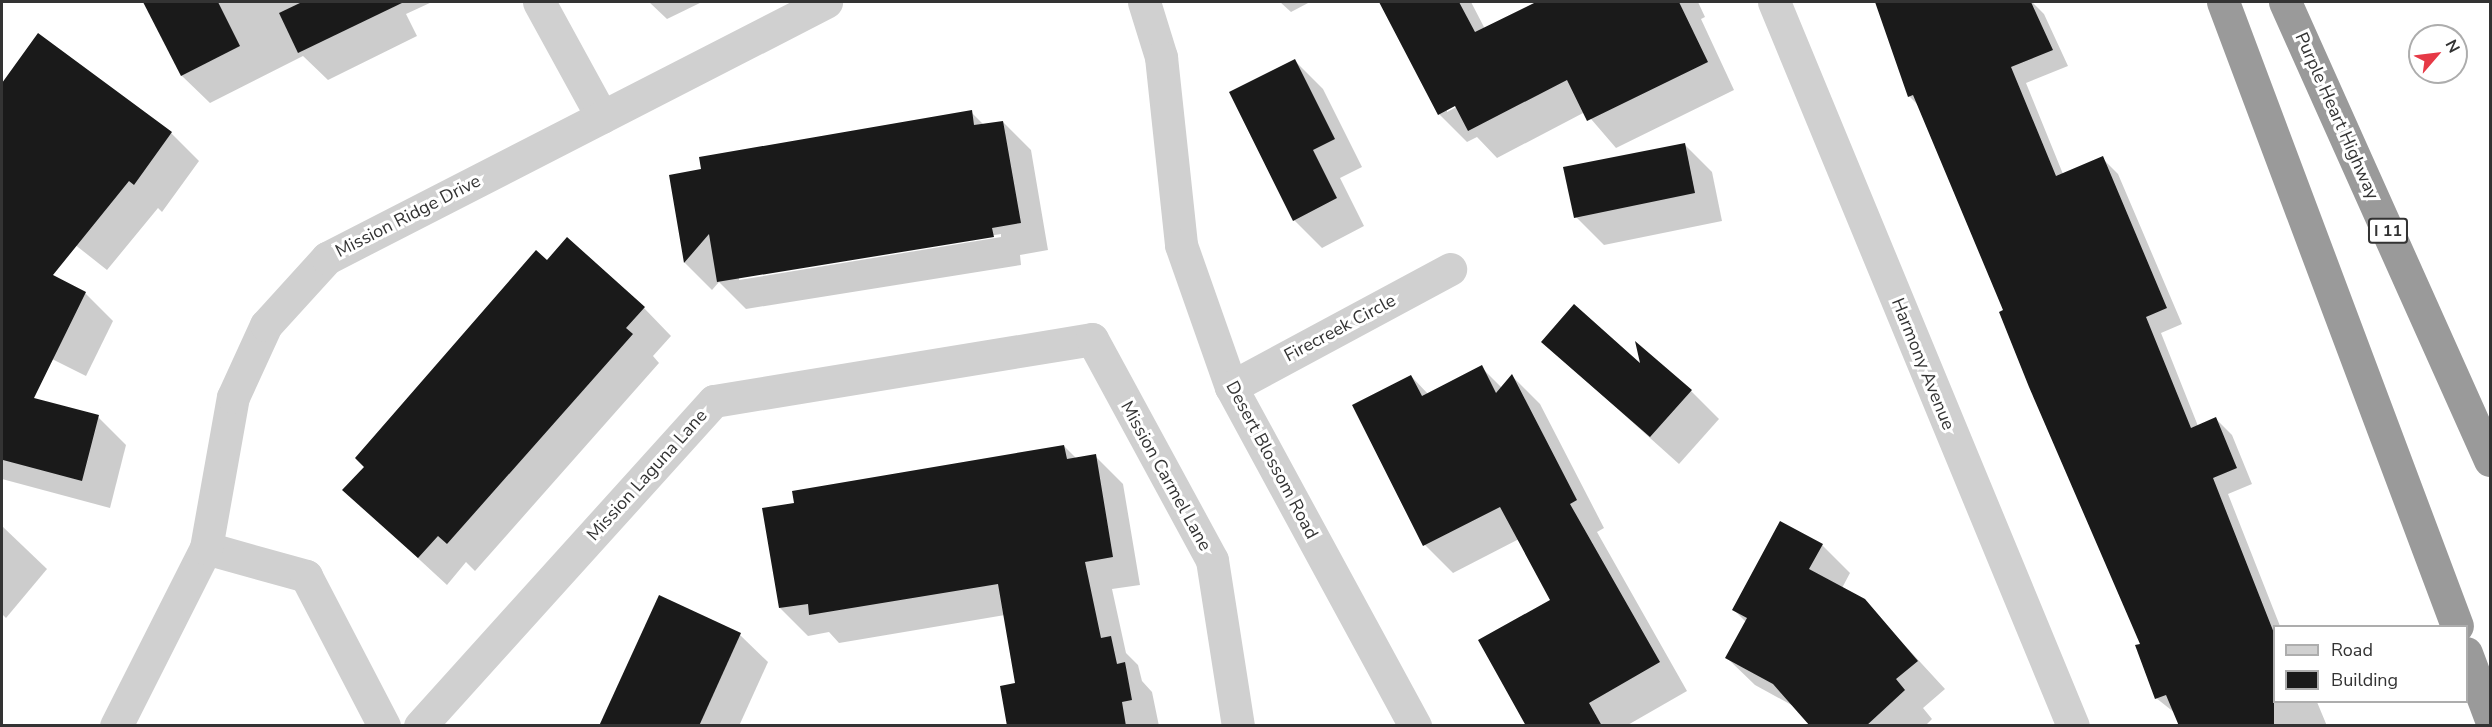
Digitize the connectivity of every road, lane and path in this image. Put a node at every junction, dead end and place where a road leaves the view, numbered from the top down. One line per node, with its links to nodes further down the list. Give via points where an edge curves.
1 (539, 2): 7 (street)
2 (826, 2): 7 (street, Mission Ridge Drive)
3 (1144, 2): 10 (street, Desert Blossom Road, via 1161,57 1180,245)
4 (1774, 2): 21 (street, Harmony Avenue)
5 (2223, 2): 13 (highway)
6 (2285, 2): 11 (highway, Purple Heart Highway / I 11)
7 (602, 117): 12 (street, Mission Ridge Drive, via 327,258 273,316 233,397)
8 (1450, 269): 10 (street, Firecreek Circle)
9 (1092, 339): 18 (street, Mission Laguna Lane, via 714,401); 19 (street, Mission Carmel Lane, via 1212,560)
10 (1231, 387): 20 (street, Desert Blossom Road)
11 (2490, 460)
12 (206, 548): 16 (street, Mission Ridge Drive); 17 (street, via 306,576)
13 (2456, 625)
14 (2468, 658): 15 (highway)
15 (2490, 717)
16 (116, 726)
17 (384, 726)
18 (420, 726)
19 (1239, 726)
20 (1415, 726)
21 (2073, 726)

